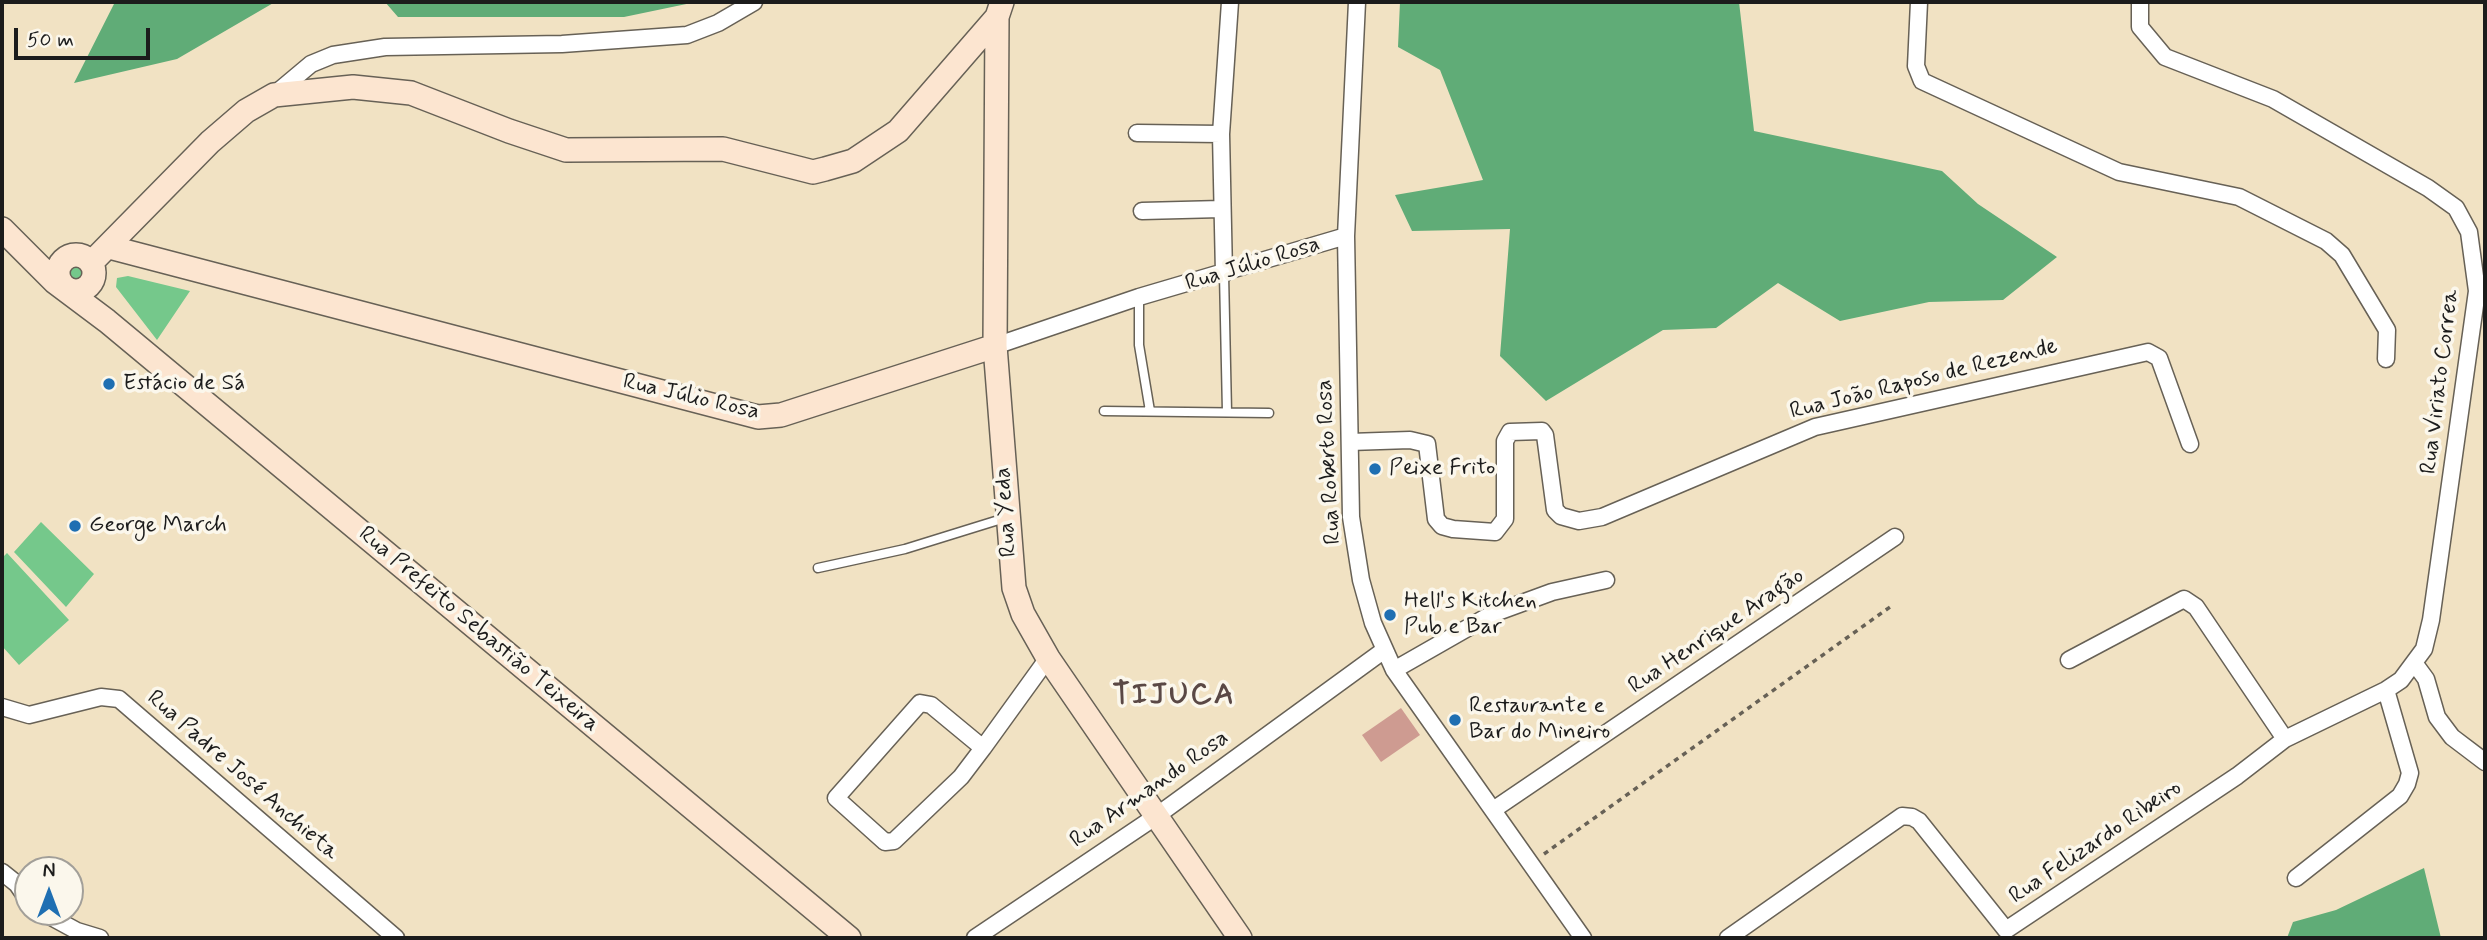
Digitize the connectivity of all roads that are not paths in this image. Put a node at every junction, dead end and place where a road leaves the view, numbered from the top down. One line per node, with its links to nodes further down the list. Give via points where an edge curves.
1 (754, 2): 7 (street, via 687,35 562,44 385,47 333,55 311,64)
2 (1230, 2): 9 (street)
3 (1357, 2): 13 (street, Rua Roberto Rosa)
4 (1919, 2): 23 (street, via 1916,66 1922,81 2119,172 2239,197 2326,241 2342,255 2387,331)
5 (2140, 2): 37 (street, Rua Viriato Correa, via 2140,27 2165,57 2273,99 2357,147 2456,208 2469,232 2477,291 2431,620)
6 (999, 9): 7 (street, via 898,131 853,161 813,172 723,149 566,150 411,93 353,87); 22 (street, Rua Yeda)
7 (274, 95): 15 (street, via 246,111 211,142)
8 (1137, 133): 9 (street)
9 (1221, 134): 10 (street)
10 (1220, 209): 11 (street); 18 (street)
11 (1142, 211)
12 (2, 229): 14 (street, Rua Prefeito Sebastião Teixeira)
13 (1346, 236): 18 (street, Rua Júlio Rosa); 28 (street, Rua Roberto Rosa)
14 (22, 246): 16 (street, Rua Prefeito Sebastião Teixeira); 19 (street, Rua Prefeito Sebastião Teixeira, via 24,253)
15 (109, 247): 17 (street); 22 (street, Rua Júlio Rosa, via 758,417 780,415)
16 (69, 256): 17 (street, via 82,255); 19 (street, via 58,270)
17 (92, 273): 19 (street, via 81,291); 21 (street, Rua Prefeito Sebastião Teixeira, via 95,298)
18 (1224, 274): 20 (street, Rua Júlio Rosa); 26 (lane)
19 (64, 286): 21 (street, Rua Prefeito Sebastião Teixeira)
20 (1139, 298): 22 (street, Rua Júlio Rosa); 25 (lane, via 1139,345)
21 (107, 321): 51 (street, Rua Prefeito Sebastião Teixeira)
22 (995, 346): 30 (street, Rua Yeda)
23 (2386, 359)
24 (1104, 411): 25 (lane)
25 (1150, 411): 26 (lane)
26 (1227, 412): 27 (lane)
27 (1269, 413)
28 (1350, 442): 29 (street, Rua João Raposo de Rezende, via 1410,440 1427,444 1436,519 1453,529 1494,532 1505,519 1505,441 1510,432 1542,431 1555,510 1579,521 1602,517 1815,427 2148,352 2159,358); 34 (street, Rua Roberto Rosa, via 1351,517 1361,580)
29 (2190, 444)
30 (1008, 517): 32 (lane, via 905,549); 35 (street, Rua Yeda, via 1014,588)
31 (1895, 537): 44 (street, Rua Henrique Aragão)
32 (818, 568)
33 (1606, 580): 38 (street, via 1552,592 1492,614)
34 (1383, 651): 38 (street, Rua Roberto Rosa); 45 (street, Rua Armando Rosa)
35 (1048, 658): 42 (street); 45 (street, Rua Yeda)
36 (2069, 660): 41 (street, via 2185,599 2196,607)
37 (2415, 664): 39 (street, Rua Viriato Correa); 43 (street, via 2426,679 2437,716 2452,737)
38 (1394, 670): 44 (street, Rua Roberto Rosa)
39 (2386, 690): 41 (street, Rua Felizardo Ribeiro); 46 (street, via 2409,766 2407,784 2400,796)
40 (2, 707): 50 (street, Rua Padre José Anchieta, via 29,715 101,697 119,699)
41 (2285, 739): 48 (street, Rua Felizardo Ribeiro)
42 (983, 748): 42 (street, via 947,793 890,843 836,798 920,703 931,705)
43 (2485, 762)
44 (1493, 810): 54 (street, Rua Roberto Rosa)
45 (1155, 817): 52 (street, Rua Armando Rosa); 53 (street, Rua Yeda)
46 (2297, 878)
47 (68, 926): 49 (street)
48 (2000, 934): 55 (street, Rua Felizardo Ribeiro, via 1919,821 1902,816)
49 (100, 938)
50 (396, 938)
51 (849, 938)
52 (975, 938)
53 (1240, 938)
54 (1583, 938)
55 (1728, 938)

